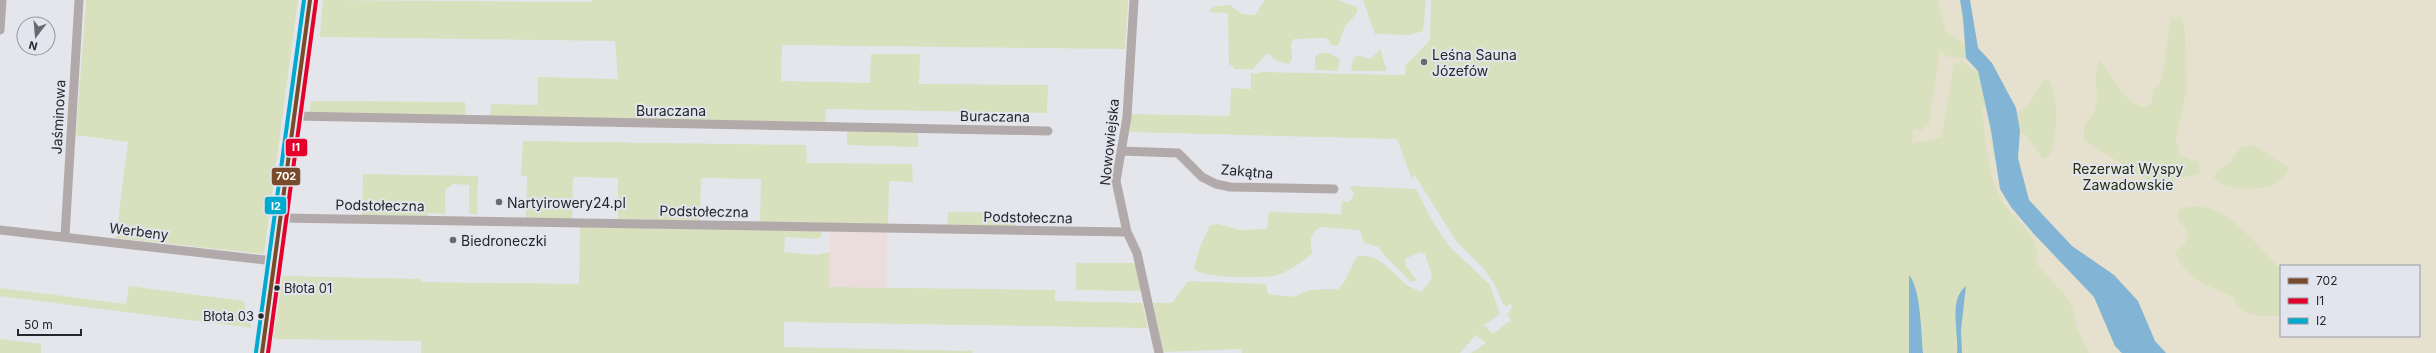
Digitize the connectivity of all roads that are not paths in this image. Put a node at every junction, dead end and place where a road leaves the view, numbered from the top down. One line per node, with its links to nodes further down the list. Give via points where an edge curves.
1 (2, 0): 5 (street)
2 (79, 0): 13 (street, Jaśminowa)
3 (310, 0): 6 (main road)
4 (1134, 0): 8 (street, Nowowiejska, via 1127,116)
5 (0, 30)
6 (294, 116): 7 (street, Buraczana); 10 (main road)
7 (1048, 131)
8 (1121, 151): 9 (street, Zakątna, via 1178,153 1202,178 1230,187); 12 (street, Nowowiejska, via 1116,185)
9 (1334, 189)
10 (280, 218): 12 (street, Podstołeczna); 14 (main road)
11 (0, 230): 13 (street, Werbeny)
12 (1127, 232): 16 (street, Nowowiejska, via 1137,253)
13 (65, 236): 14 (street, Werbeny)
14 (274, 261): 15 (main road)
15 (262, 353)
16 (1159, 353)

